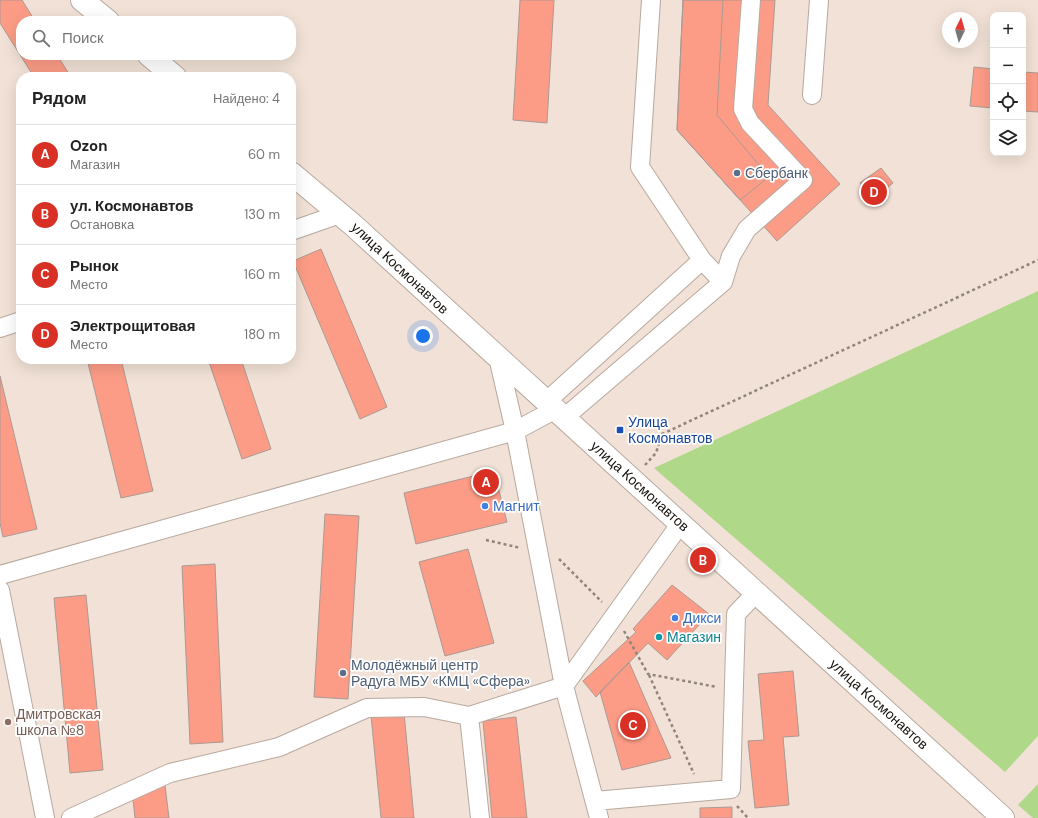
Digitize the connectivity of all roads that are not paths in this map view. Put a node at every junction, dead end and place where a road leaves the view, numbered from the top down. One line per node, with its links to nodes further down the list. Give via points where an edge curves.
1 (82, 0): 5 (main road)
2 (650, 0): 12 (street, via 640,167)
3 (751, 0): 13 (street, via 743,109 750,123 803,180 747,229 731,256)
4 (819, 0): 8 (street)
5 (102, 16)
6 (155, 60): 7 (main road)
7 (169, 72)
8 (812, 95)
9 (296, 177): 10 (main road, улица Космонавтов)
10 (340, 214): 11 (street); 16 (main road, улица Космонавтов)
11 (296, 229)
12 (702, 260): 13 (street); 17 (street)
13 (723, 282): 17 (street)
14 (16, 323): 15 (street)
15 (0, 328)
16 (498, 358): 17 (main road, улица Космонавтов); 18 (street)
17 (556, 409): 18 (street); 19 (main road, улица Космонавтов)
18 (515, 431): 20 (street); 23 (street)
19 (681, 523): 22 (main road, улица Космонавтов); 23 (street)
20 (0, 575)
21 (0, 590): 26 (street)
22 (757, 592): 25 (street, via 736,614 731,789); 29 (main road, улица Космонавтов)
23 (564, 686): 24 (street); 25 (street)
24 (469, 716): 27 (street, via 424,707 367,708 279,747 170,773); 28 (street)
25 (597, 810)
26 (45, 818)
27 (71, 818)
28 (480, 818)
29 (1003, 818)

